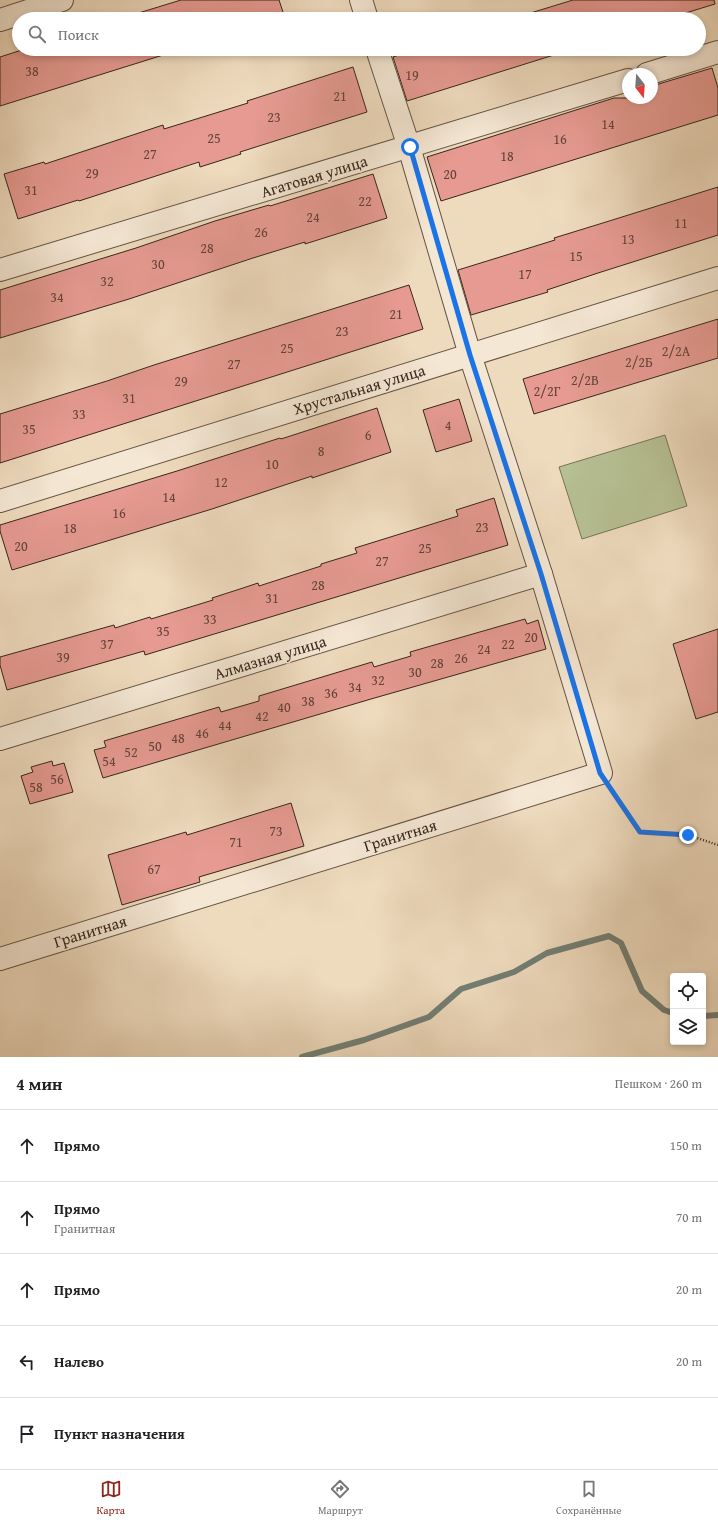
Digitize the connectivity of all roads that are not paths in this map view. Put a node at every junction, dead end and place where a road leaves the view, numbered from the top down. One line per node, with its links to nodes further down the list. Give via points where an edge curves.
1 (62, 0): 3 (street)
2 (361, 0): 5 (street)
3 (36, 4): 4 (street)
4 (18, 12)
5 (365, 12)
6 (12, 15): 7 (street)
7 (0, 20)
8 (718, 52): 11 (street)
9 (379, 56): 14 (street)
10 (705, 56): 12 (street)
11 (706, 56)
12 (658, 71)
13 (622, 82): 14 (street, Агатовая улица)
14 (410, 147): 15 (street, Агатовая улица); 17 (street)
15 (0, 270)
16 (718, 278): 17 (street, Хрустальная улица)
17 (470, 355): 18 (street, Хрустальная улица); 19 (street)
18 (0, 501)
19 (541, 574): 20 (street, Алмазная улица); 21 (street, Гранитная, via 600,773)
20 (0, 739)
21 (0, 959)

